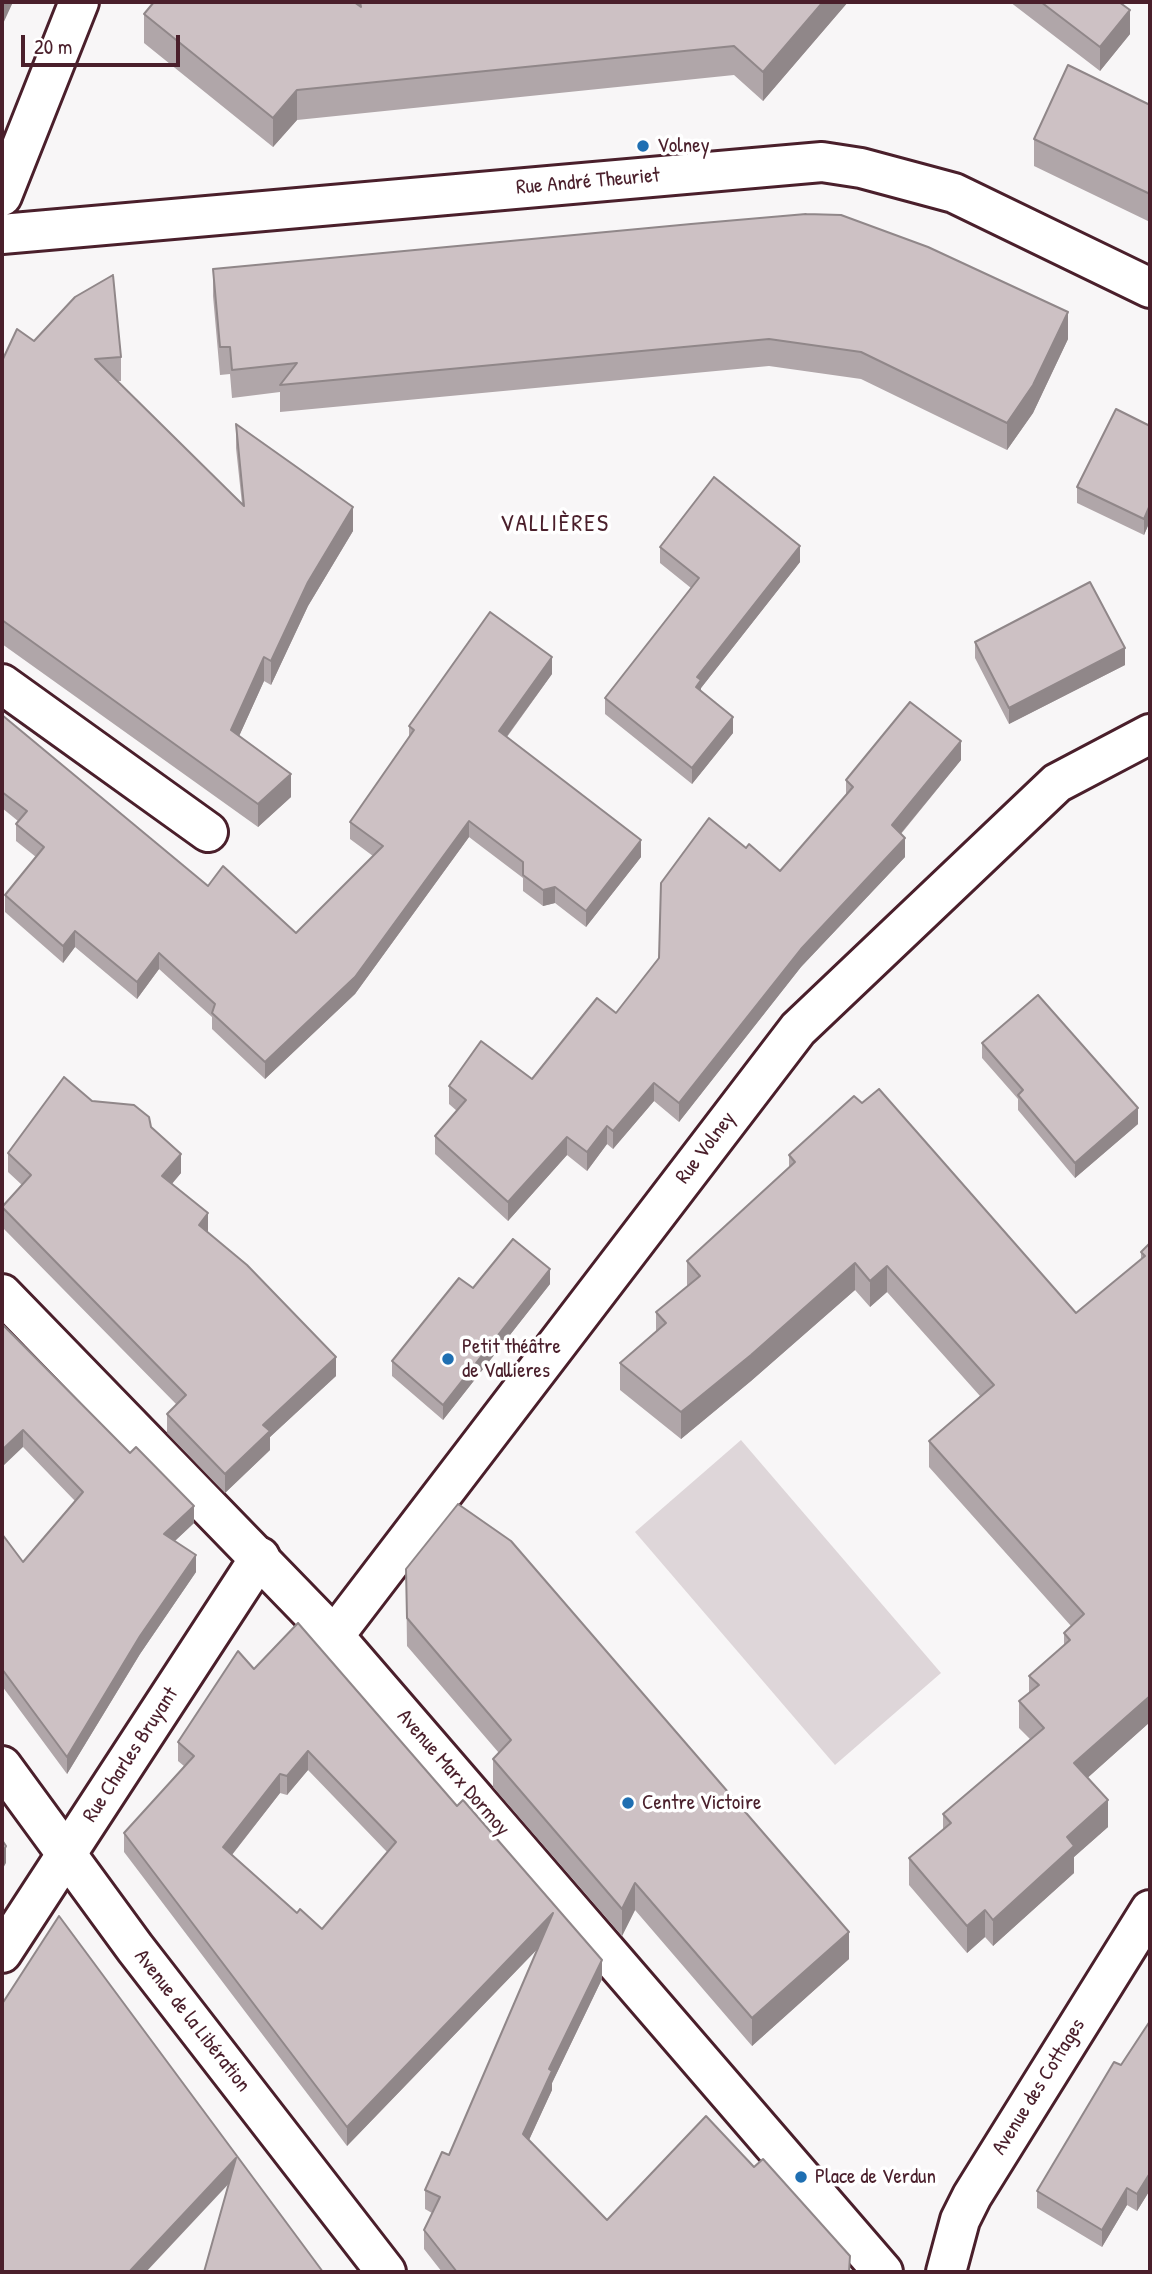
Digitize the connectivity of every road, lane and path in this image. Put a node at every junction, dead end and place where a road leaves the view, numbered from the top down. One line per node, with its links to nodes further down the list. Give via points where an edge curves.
1 (79, 2): 2 (street)
2 (2, 196)
3 (2, 234): 4 (street, Rue André Theuriet, via 822,162 954,193)
4 (1150, 288)
5 (2, 684): 7 (street)
6 (1150, 734): 10 (street, Rue Volney, via 1057,783 798,1029)
7 (208, 832)
8 (2, 1294): 9 (street, Avenue Marx Dormoy)
9 (260, 1557): 10 (street, Avenue Marx Dormoy); 12 (street, Rue Charles Bruyant)
10 (334, 1636): 16 (street, Avenue Marx Dormoy)
11 (2, 1766): 12 (street, Avenue de la Libération)
12 (65, 1854): 14 (street, Rue Charles Bruyant); 15 (street, Avenue de la Libération)
13 (1150, 1910): 17 (street, Avenue des Cottages, via 972,2196 960,2220)
14 (2, 1953)
15 (386, 2272)
16 (883, 2272)
17 (946, 2272)

